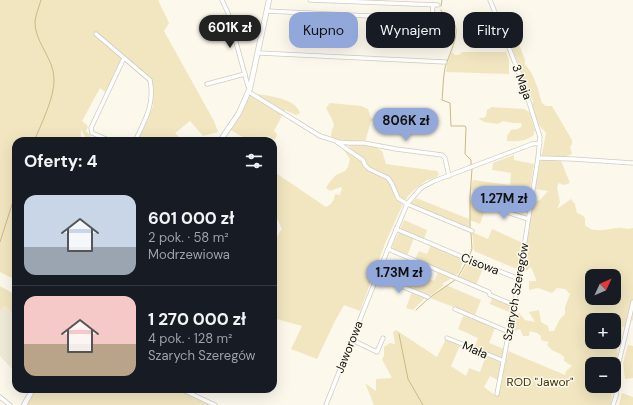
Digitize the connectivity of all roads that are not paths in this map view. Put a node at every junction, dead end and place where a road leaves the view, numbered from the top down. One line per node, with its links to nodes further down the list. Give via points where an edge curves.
1 (222, 0): 12 (street)
2 (270, 0): 7 (street)
3 (310, 0): 5 (street)
4 (490, 0): 19 (street, 3 Maja, via 523,83)
5 (433, 5): 6 (street); 7 (street, via 432,19)
6 (438, 6)
7 (267, 11): 9 (street)
8 (96, 34): 10 (street)
9 (259, 53): 11 (street); 14 (street)
10 (124, 58): 15 (street, via 91,128 92,133); 16 (street, via 150,80 151,104)
11 (445, 62)
12 (244, 74): 13 (street); 14 (street)
13 (206, 84)
14 (249, 90): 17 (street, via 239,113); 18 (street, via 320,136)
15 (102, 137)
16 (137, 137)
17 (223, 137)
18 (336, 142): 22 (street, via 364,143 442,155); 25 (street, via 363,160 369,169 388,178 398,198)
19 (540, 143): 20 (street, Szarych Szeregów); 22 (street, Jaworowa)
20 (538, 158): 21 (street); 24 (street, Szarych Szeregów)
21 (633, 163)
22 (449, 176): 25 (street, Jaworowa, via 421,188)
23 (490, 193): 24 (street)
24 (531, 203): 27 (street, Szarych Szeregów)
25 (407, 204): 28 (street, Jaworowa); 29 (street)
26 (484, 205): 27 (street)
27 (528, 219): 32 (street, Szarych Szeregów)
28 (396, 229): 30 (street, Jaworowa); 32 (street, Cisowa)
29 (472, 231)
30 (388, 248): 31 (street, Jaworowa); 35 (street)
31 (376, 276): 33 (street); 40 (street, Jaworowa)
32 (519, 279): 35 (street, Szarych Szeregów)
33 (428, 297)
34 (633, 302): 50 (street, via 620,355)
35 (514, 305): 37 (street, Szarych Szeregów)
36 (455, 309): 37 (street)
37 (509, 332): 41 (street, Szarych Szeregów)
38 (383, 338): 40 (street, via 377,352)
39 (447, 338): 41 (street, Mała)
40 (352, 340): 49 (street, Jaworowa)
41 (504, 361): 44 (street, Szarych Szeregów)
42 (30, 393): 47 (street)
43 (192, 393): 48 (street)
44 (497, 394)
45 (0, 397): 46 (street)
46 (10, 405)
47 (24, 405)
48 (214, 405)
49 (326, 405)
50 (613, 405)

